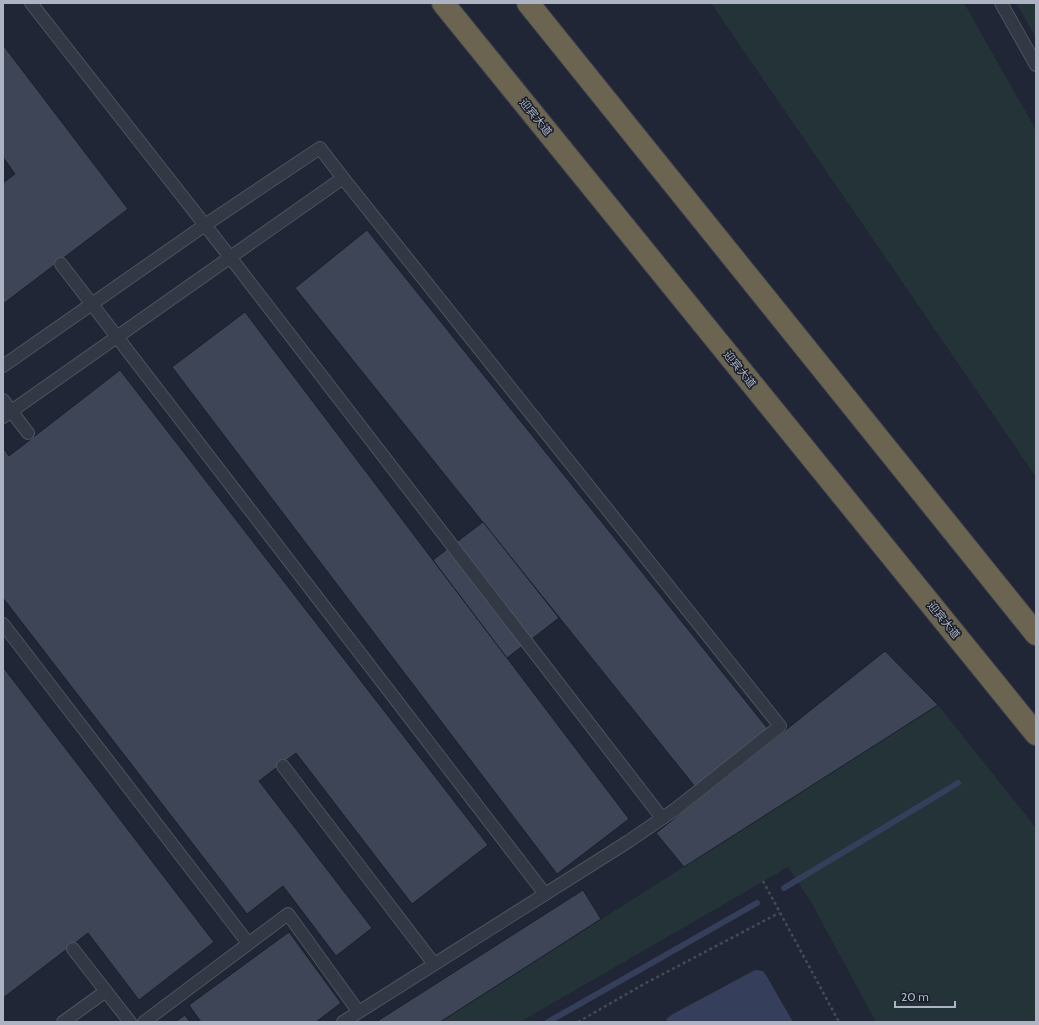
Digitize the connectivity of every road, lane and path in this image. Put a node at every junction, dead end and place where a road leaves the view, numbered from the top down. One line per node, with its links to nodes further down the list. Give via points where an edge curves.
1 (31, 3): 7 (lane)
2 (443, 3): 18 (highway, 迎宾大道)
3 (528, 3): 17 (highway)
4 (1001, 3): 5 (lane)
5 (1036, 65)
6 (344, 178): 7 (lane, via 320,148); 8 (lane); 20 (lane, via 780,726)
7 (205, 225): 8 (lane); 10 (lane)
8 (230, 257): 11 (lane); 20 (lane)
9 (62, 264): 10 (lane)
10 (92, 304): 11 (lane); 12 (lane)
11 (118, 337): 14 (lane); 22 (lane)
12 (3, 366)
13 (3, 400): 14 (lane)
14 (7, 414): 15 (lane)
15 (28, 433)
16 (3, 624): 24 (lane)
17 (1036, 634)
18 (1036, 734)
19 (283, 766): 26 (lane)
20 (662, 818): 22 (lane)
21 (763, 882): 23 (path)
22 (545, 894): 26 (lane)
23 (779, 913): 33 (path); 34 (path)
24 (248, 943): 28 (lane, via 288,914); 31 (lane)
25 (73, 949): 27 (lane)
26 (434, 964): 28 (lane)
27 (106, 990): 29 (lane); 30 (lane)
28 (358, 1011): 32 (lane)
29 (63, 1022)
30 (130, 1022)
31 (144, 1022)
32 (343, 1022)
33 (578, 1022)
34 (839, 1022)

